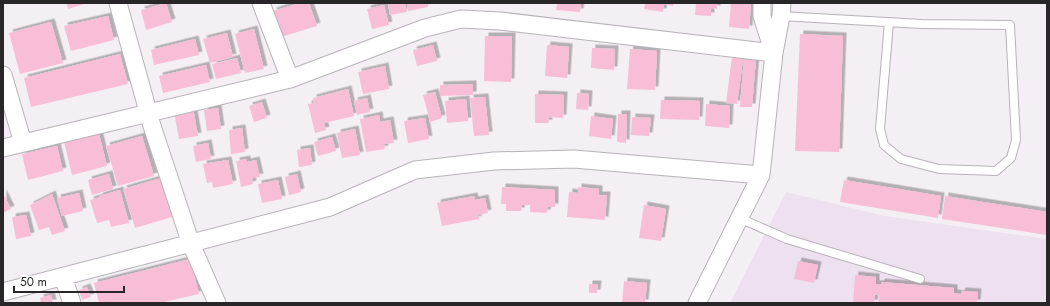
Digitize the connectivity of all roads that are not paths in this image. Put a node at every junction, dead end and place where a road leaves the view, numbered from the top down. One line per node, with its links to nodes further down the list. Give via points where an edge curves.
1 (118, 3): 9 (street)
2 (261, 3): 8 (street)
3 (762, 9): 4 (lane); 6 (street)
4 (782, 10): 5 (lane); 6 (street)
5 (889, 22): 5 (lane, via 880,129 884,145 901,159 939,169 996,171 1011,158 1016,140 1010,25)
6 (774, 53): 8 (street, via 500,21 461,19 425,28); 12 (street)
7 (3, 75): 10 (street)
8 (290, 79): 9 (street)
9 (149, 113): 10 (street); 14 (street)
10 (23, 143): 11 (street)
11 (3, 148)
12 (761, 176): 13 (street); 14 (street, via 574,159 494,161 431,168 415,170 330,207)
13 (739, 218): 16 (lane, via 788,239); 20 (street)
14 (191, 244): 15 (street); 19 (street)
15 (63, 276): 17 (street); 18 (street)
16 (920, 279)
17 (3, 292)
18 (72, 303)
19 (217, 303)
20 (697, 303)

